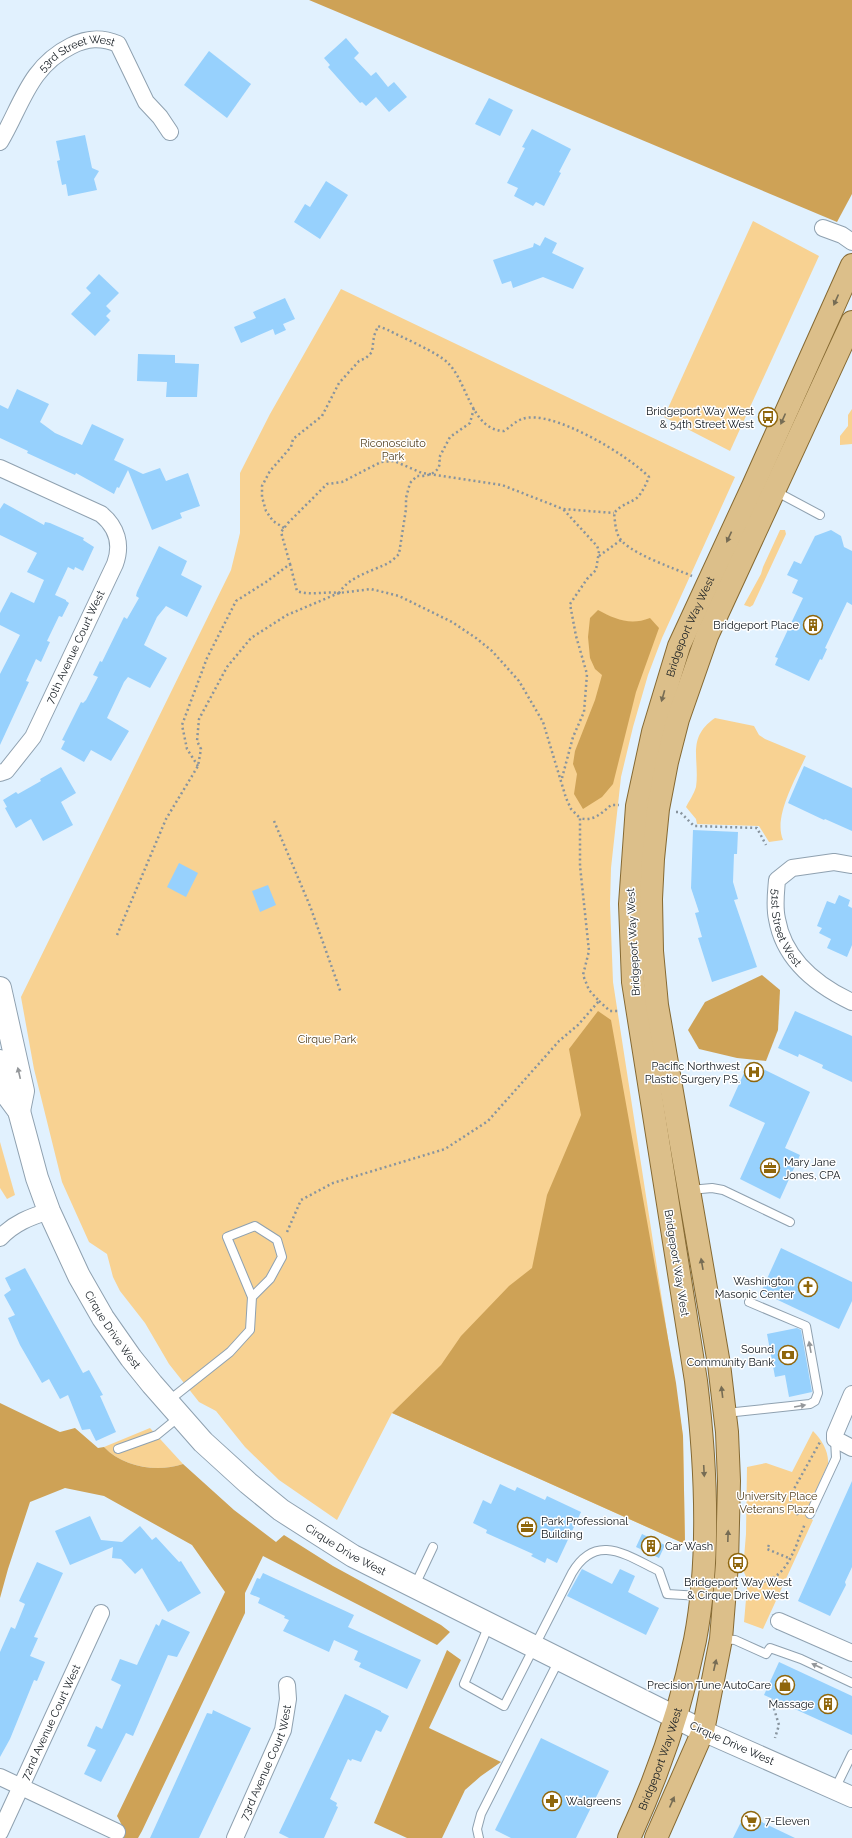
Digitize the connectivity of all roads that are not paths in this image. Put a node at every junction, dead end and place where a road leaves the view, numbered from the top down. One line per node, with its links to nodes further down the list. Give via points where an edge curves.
1 (170, 132): 2 (street, 53rd Street West, via 146,102 118,44 101,38 76,43 48,61 31,80)
2 (0, 142)
3 (823, 228): 4 (street)
4 (852, 242)
5 (852, 265): 34 (main road, Bridgeport Way West, one-way to 34, via 679,646 641,780 634,830 630,904 633,982 702,1432 705,1496)
6 (852, 322): 8 (main road, Bridgeport Way West)
7 (0, 468): 10 (street, 70th Avenue Court West, via 101,514 115,532 119,549 115,564 32,737 26,748)
8 (774, 491): 9 (lane); 19 (main road, Bridgeport Way West, via 707,636 692,675 667,762 658,809 651,900 652,951 657,1005)
9 (820, 515)
10 (17, 756): 11 (street); 12 (street, 70th Avenue Court West, via 6,771)
11 (0, 760)
12 (0, 773)
13 (852, 865): 15 (street, 51st Street West, via 834,862 792,868 777,880 775,904 782,939 794,959 810,976)
14 (0, 988): 16 (main road, Cirque Drive West)
15 (852, 1002)
16 (3, 1013): 18 (main road, Cirque Drive West, one-way to 16, via 23,1091)
17 (0, 1061): 18 (main road, Cirque Drive West, via 8,1096)
18 (19, 1111): 20 (main road, Cirque Drive West, via 37,1178)
19 (689, 1190): 21 (lane, via 724,1190); 27 (main road, Bridgeport Way West, one-way to 19, via 719,1364)
20 (49, 1211): 22 (street, via 24,1219); 26 (main road, Cirque Drive West, via 68,1255 103,1318 131,1358)
21 (790, 1222)
22 (0, 1238)
23 (252, 1297): 23 (lane, via 270,1279 282,1257 277,1240 255,1226 227,1237); 26 (lane, via 250,1330)
24 (749, 1302): 27 (lane, one-way to 24, via 810,1404 817,1398 818,1386 806,1326)
25 (852, 1394): 28 (street)
26 (173, 1409): 30 (lane, via 157,1435); 33 (main road, Cirque Drive West, via 230,1467 292,1518 353,1556)
27 (725, 1414): 38 (main road, Bridgeport Way West, one-way to 27, via 727,1564 729,1481)
28 (835, 1436): 29 (street); 31 (lane, via 836,1458)
29 (852, 1448)
30 (118, 1449)
31 (810, 1514)
32 (433, 1547): 33 (lane)
33 (414, 1588): 37 (main road, Cirque Drive West)
34 (700, 1596): 39 (lane, via 667,1594 659,1571 614,1550 599,1550 585,1556 576,1566); 44 (main road, Bridgeport Way West, via 695,1639)
35 (101, 1613): 48 (street, 72nd Avenue Court West)
36 (778, 1620): 40 (street)
37 (489, 1625): 39 (main road, Cirque Drive West); 39 (lane, via 464,1684 504,1706)
38 (721, 1638): 42 (lane, one-way to 38, via 801,1659 770,1648 766,1654 735,1640); 45 (main road, Bridgeport Way West, one-way to 38)
39 (534, 1648): 41 (main road, Cirque Drive West)
40 (852, 1653)
41 (559, 1660): 44 (main road, Cirque Drive West); 53 (lane, via 481,1814 477,1829)
42 (852, 1683)
43 (287, 1685): 52 (street, 73rd Avenue Court West, via 288,1707 283,1730)
44 (674, 1717): 45 (main road, Cirque Drive West); 54 (main road, Bridgeport Way West, via 664,1755)
45 (703, 1731): 49 (street, Cirque Drive West); 55 (main road, Bridgeport Way West, one-way to 45)
46 (851, 1754): 49 (lane)
47 (0, 1777): 48 (street)
48 (20, 1787): 50 (street, 72nd Avenue Court West); 51 (street)
49 (843, 1793)
50 (0, 1832)
51 (117, 1832)
52 (235, 1838)
53 (479, 1838)
54 (629, 1838)
55 (656, 1838)

